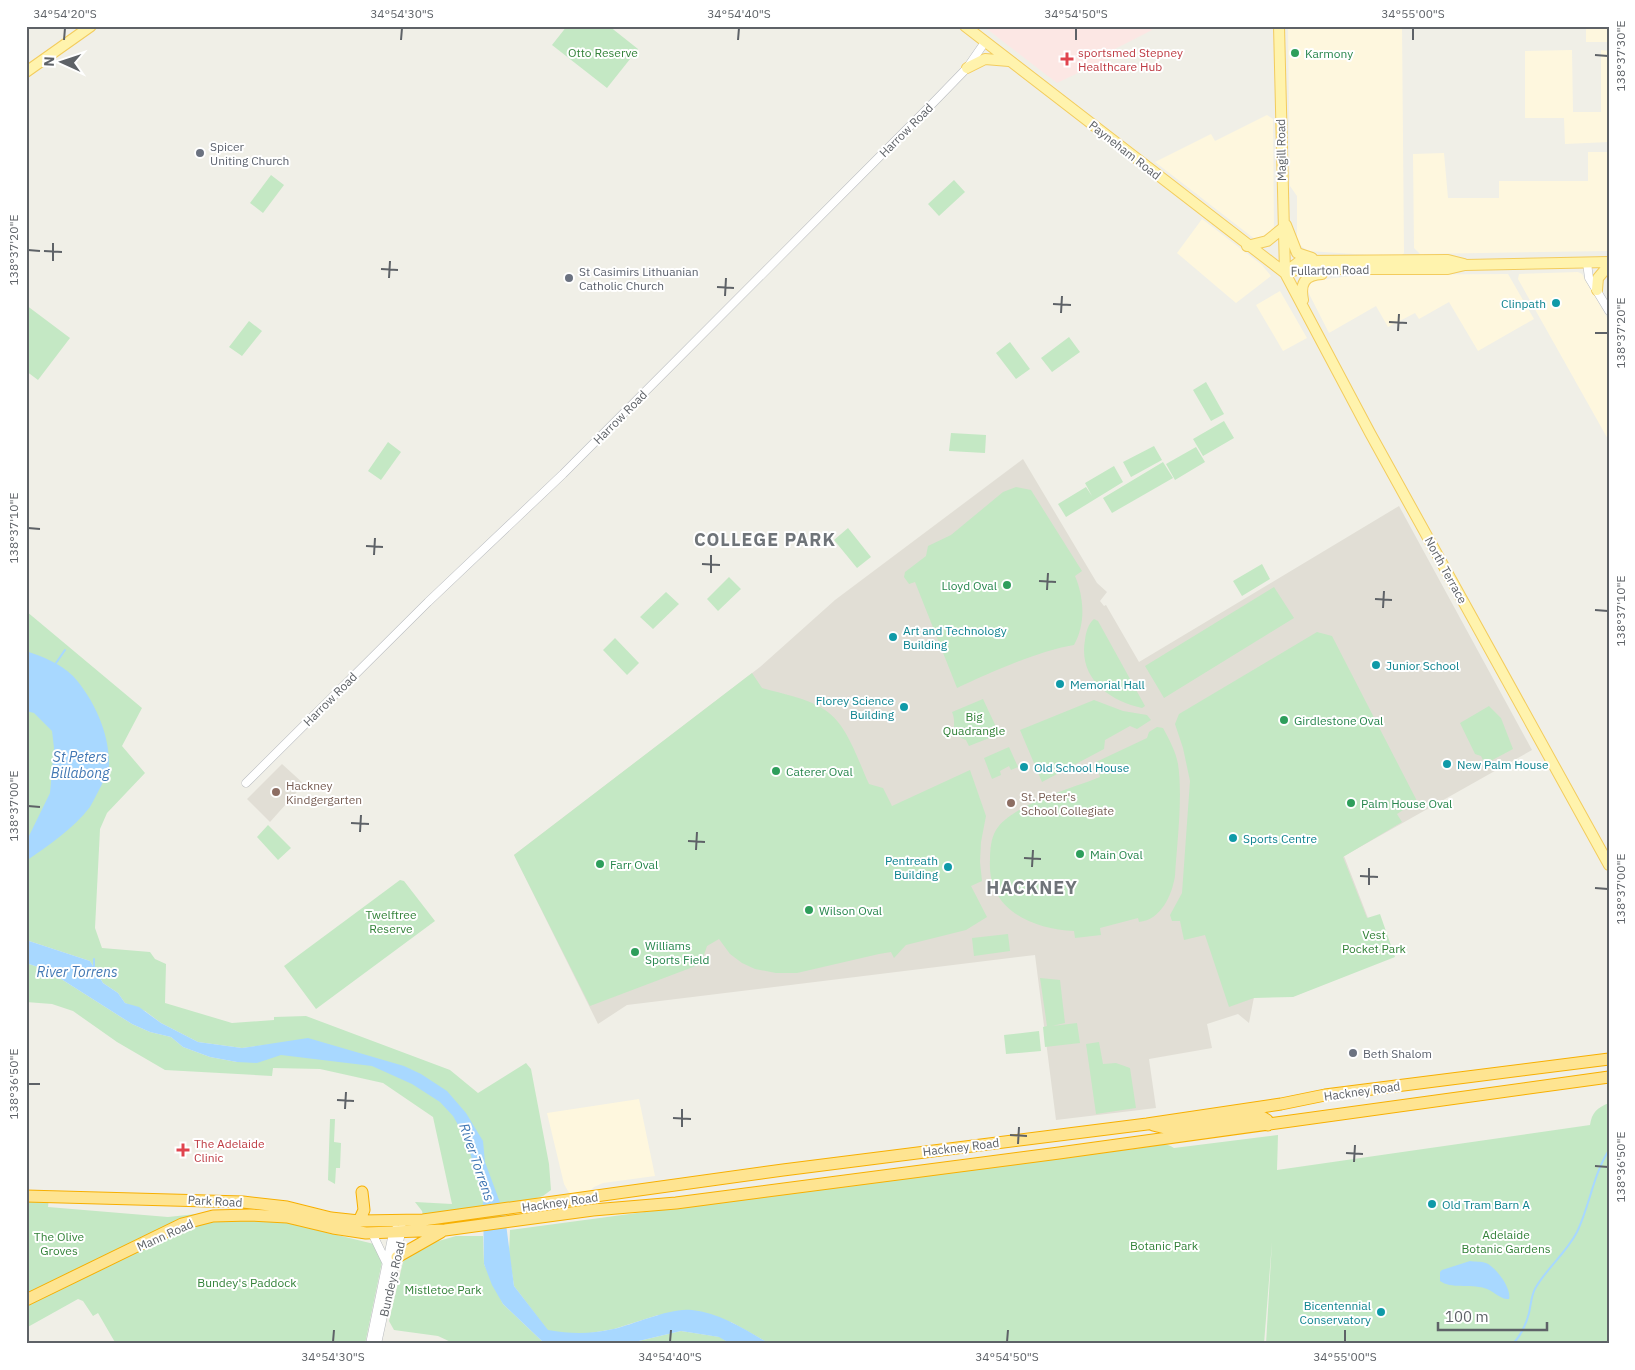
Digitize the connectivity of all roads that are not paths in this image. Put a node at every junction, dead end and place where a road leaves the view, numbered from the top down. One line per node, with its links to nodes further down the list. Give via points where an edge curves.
1 (91, 26): 7 (main road)
2 (965, 26): 4 (main road, Payneham Road)
3 (1279, 26): 8 (main road, Magill Road)
4 (985, 42): 5 (main road, Payneham Road); 6 (street, Harrow Road)
5 (1010, 61): 6 (main road, via 985,59); 10 (main road, Payneham Road)
6 (968, 68): 22 (street, Harrow Road, via 563,474 428,602)
7 (26, 72)
8 (1282, 212): 9 (main road, Magill Road); 11 (main road, via 1297,253)
9 (1283, 228): 10 (main road, via 1267,241); 18 (main road, Magill Road)
10 (1247, 246): 18 (main road, Payneham Road)
11 (1320, 261): 12 (main road, Fullarton Road); 18 (main road, Fullarton Road, via 1300,261)
12 (1406, 261): 15 (main road, Fullarton Road, via 1448,260); 16 (main road)
13 (1587, 263): 14 (main road, Fullarton Road); 15 (main road, Fullarton Road); 19 (street, via 1589,278)
14 (1609, 263): 19 (main road, via 1598,278)
15 (1465, 265): 16 (main road, Fullarton Road)
16 (1429, 269): 17 (main road, Fullarton Road)
17 (1352, 270): 18 (main road, Fullarton Road); 21 (main road, via 1312,275 1304,280 1301,289)
18 (1285, 273): 21 (main road, North Terrace)
19 (1597, 290): 20 (street)
20 (1609, 311)
21 (1307, 316): 23 (main road, North Terrace)
22 (246, 783)
23 (1609, 865)
24 (1609, 1059): 25 (highway, Hackney Road)
25 (1568, 1064): 27 (highway); 28 (highway, Hackney Road, via 1325,1095)
26 (1609, 1077): 27 (highway, Hackney Road)
27 (1586, 1080): 29 (highway, Hackney Road)
28 (1147, 1124): 29 (highway, via 1170,1129 1262,1118); 30 (highway, Hackney Road)
29 (1268, 1125): 31 (highway, Hackney Road)
30 (912, 1154): 31 (highway); 32 (highway, Hackney Road)
31 (941, 1168): 35 (highway, Hackney Road)
32 (690, 1183): 35 (highway); 36 (highway, Hackney Road)
33 (362, 1192): 38 (highway, via 364,1210)
34 (26, 1196): 38 (highway, Park Road, via 243,1202)
35 (693, 1200): 37 (highway, Hackney Road)
36 (564, 1201): 37 (highway); 39 (highway, Hackney Road)
37 (593, 1210): 40 (highway, Hackney Road)
38 (359, 1221): 39 (highway, Park Road)
39 (402, 1221): 42 (street, Bundeys Road)
40 (445, 1230): 42 (highway, Hackney Road); 43 (highway)
41 (372, 1233): 42 (highway, Mann Road); 44 (street); 45 (highway, Mann Road, via 287,1217 213,1216 182,1224)
42 (398, 1233): 43 (street, Bundeys Road); 44 (street, Bundeys Road)
43 (398, 1256): 46 (street, Bundeys Road)
44 (387, 1264): 46 (street, Bundeys Road)
45 (26, 1300)
46 (376, 1331): 47 (street, Bundeys Road); 48 (street, Bundeys Road)
47 (370, 1344)
48 (377, 1344)

